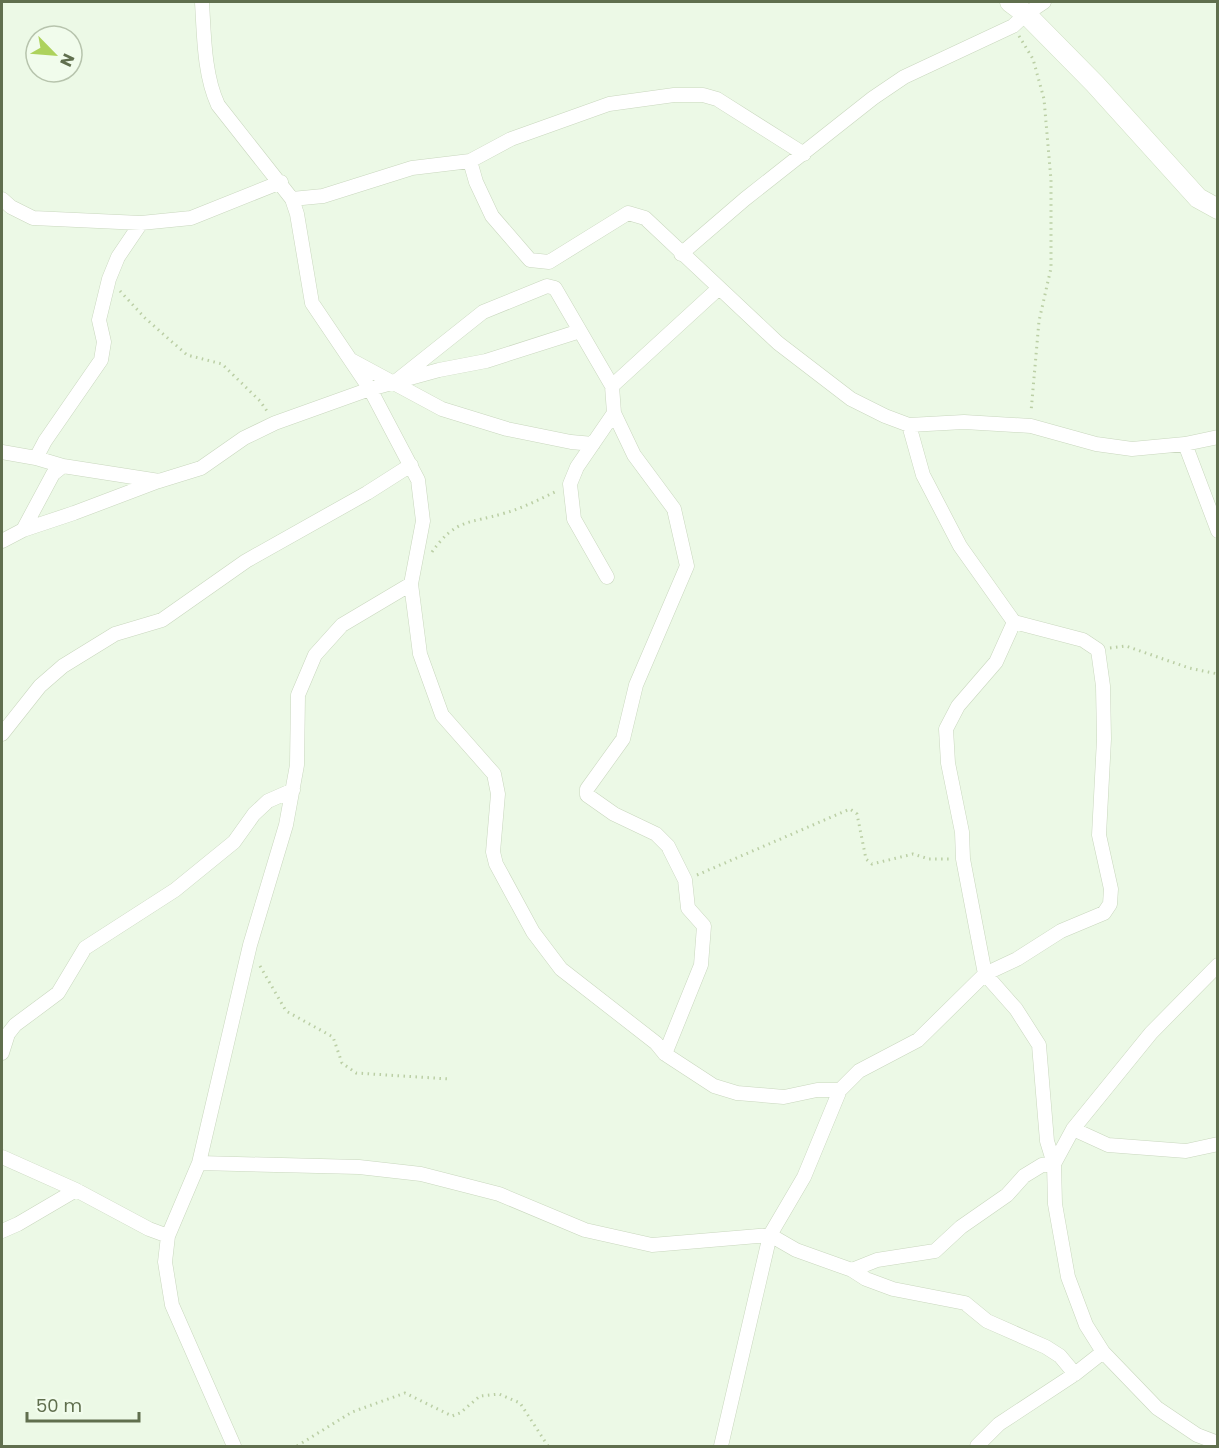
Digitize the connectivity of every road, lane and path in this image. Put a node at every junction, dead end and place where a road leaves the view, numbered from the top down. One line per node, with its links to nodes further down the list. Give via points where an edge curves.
1 (202, 2): 7 (street, via 213,95)
2 (1010, 2): 4 (street)
3 (1044, 2): 4 (street)
4 (1019, 20): 5 (street, via 904,77); 10 (street, via 1095,84 1198,198); 23 (path, via 1044,99 1051,180 1051,268 1039,321)
5 (804, 154): 6 (street, via 717,99 674,95 589,110 511,139); 12 (street)
6 (470, 161): 8 (street, via 412,168 323,196); 12 (street, via 492,216 530,260 549,262 628,213 645,218)
7 (281, 182): 8 (street); 11 (street, via 191,218)
8 (292, 198): 16 (street, via 312,303)
9 (2, 200): 11 (street, via 33,218)
10 (1218, 209)
11 (141, 223): 13 (street, via 118,257)
12 (681, 254): 14 (street)
13 (109, 279): 21 (path, via 187,355 222,364 260,401); 28 (street, via 99,320 104,342 101,360)
14 (719, 288): 18 (street); 22 (street, via 778,343 851,399)
15 (580, 332): 17 (street, via 486,361); 17 (street, via 555,288 547,286 483,312); 18 (street)
16 (349, 359): 17 (street); 19 (street)
17 (395, 382): 19 (street); 25 (street, via 442,410 507,429)
18 (612, 386): 20 (street)
19 (370, 389): 21 (street); 29 (street)
20 (614, 413): 25 (street); 44 (street, via 634,455 674,509 687,566 636,685 623,739 587,789 587,795 614,814 656,834 668,846)
21 (275, 423): 31 (street, via 244,438 201,468)
22 (909, 425): 23 (street, via 964,422); 38 (street, via 923,475 960,546)
23 (1030, 426): 26 (street, via 1096,444 1132,449)
24 (1218, 437): 26 (street)
25 (593, 444): 32 (street)
26 (1185, 444): 34 (street)
27 (2, 452): 28 (street)
28 (36, 458): 30 (street)
29 (411, 465): 37 (street, via 418,480 423,521); 41 (street, via 246,561 162,620 115,634 63,666 40,686)
30 (63, 466): 31 (street); 33 (street, via 53,474)
31 (159, 481): 33 (street)
32 (570, 484): 36 (street, via 574,519); 37 (path, via 534,503 461,524 444,534)
33 (23, 530): 35 (street)
34 (1218, 531)
35 (2, 541)
36 (607, 577)
37 (413, 581): 42 (street, via 342,625 315,655 298,695); 49 (street, via 420,654 442,715 494,774 498,794 496,864 533,932 561,969)
38 (1014, 622): 39 (street, via 1083,640); 43 (street, via 996,662 958,706 946,729)
39 (1098, 650): 40 (path, via 1126,646); 47 (street, via 1104,739 1099,835 1111,889 1110,904 1104,913 1061,931)
40 (1218, 674)
41 (2, 734)
42 (293, 790): 45 (street); 48 (street, via 268,801 254,813 234,842 176,890 85,948 58,993 15,1025)
43 (963, 859): 44 (path, via 929,859 913,854 872,864 866,859 857,814 850,809); 47 (street)
44 (686, 880): 49 (street, via 688,908 704,927 701,965)
45 (250, 945): 50 (path, via 286,1011 333,1037 342,1063 356,1073); 55 (street)
46 (1218, 965): 52 (street, via 1151,1032)
47 (985, 974): 51 (street, via 918,1040 859,1071); 56 (street, via 1016,1009 1039,1045 1047,1141)
48 (2, 1053)
49 (665, 1054): 51 (street, via 714,1086 737,1093 784,1097)
50 (449, 1078)
51 (840, 1090): 59 (street, via 804,1177)
52 (1073, 1129): 53 (street, via 1108,1145 1186,1151); 56 (street)
53 (1218, 1144)
54 (2, 1157): 57 (street)
55 (199, 1163): 59 (street, via 359,1167 421,1174 499,1194 585,1230 652,1245); 60 (street)
56 (1053, 1164): 61 (street, via 1042,1165 1024,1176 1007,1195 935,1251 877,1260); 62 (street, via 1055,1204 1068,1277 1086,1325)
57 (76, 1190): 58 (street); 60 (street)
58 (2, 1231)
59 (770, 1235): 61 (street, via 796,1250); 68 (street)
60 (168, 1236): 65 (street, via 165,1262 172,1305)
61 (852, 1270): 63 (street, via 893,1289 965,1304 987,1321 1046,1347)
62 (1103, 1352): 63 (street); 64 (street, via 1157,1408 1197,1436)
63 (1075, 1374): 69 (street, via 999,1424)
64 (1218, 1443)
65 (234, 1446)
66 (297, 1446): 67 (path, via 352,1412 405,1393 452,1416 480,1396 499,1394 520,1403)
67 (548, 1446)
68 (722, 1446)
69 (977, 1446)

